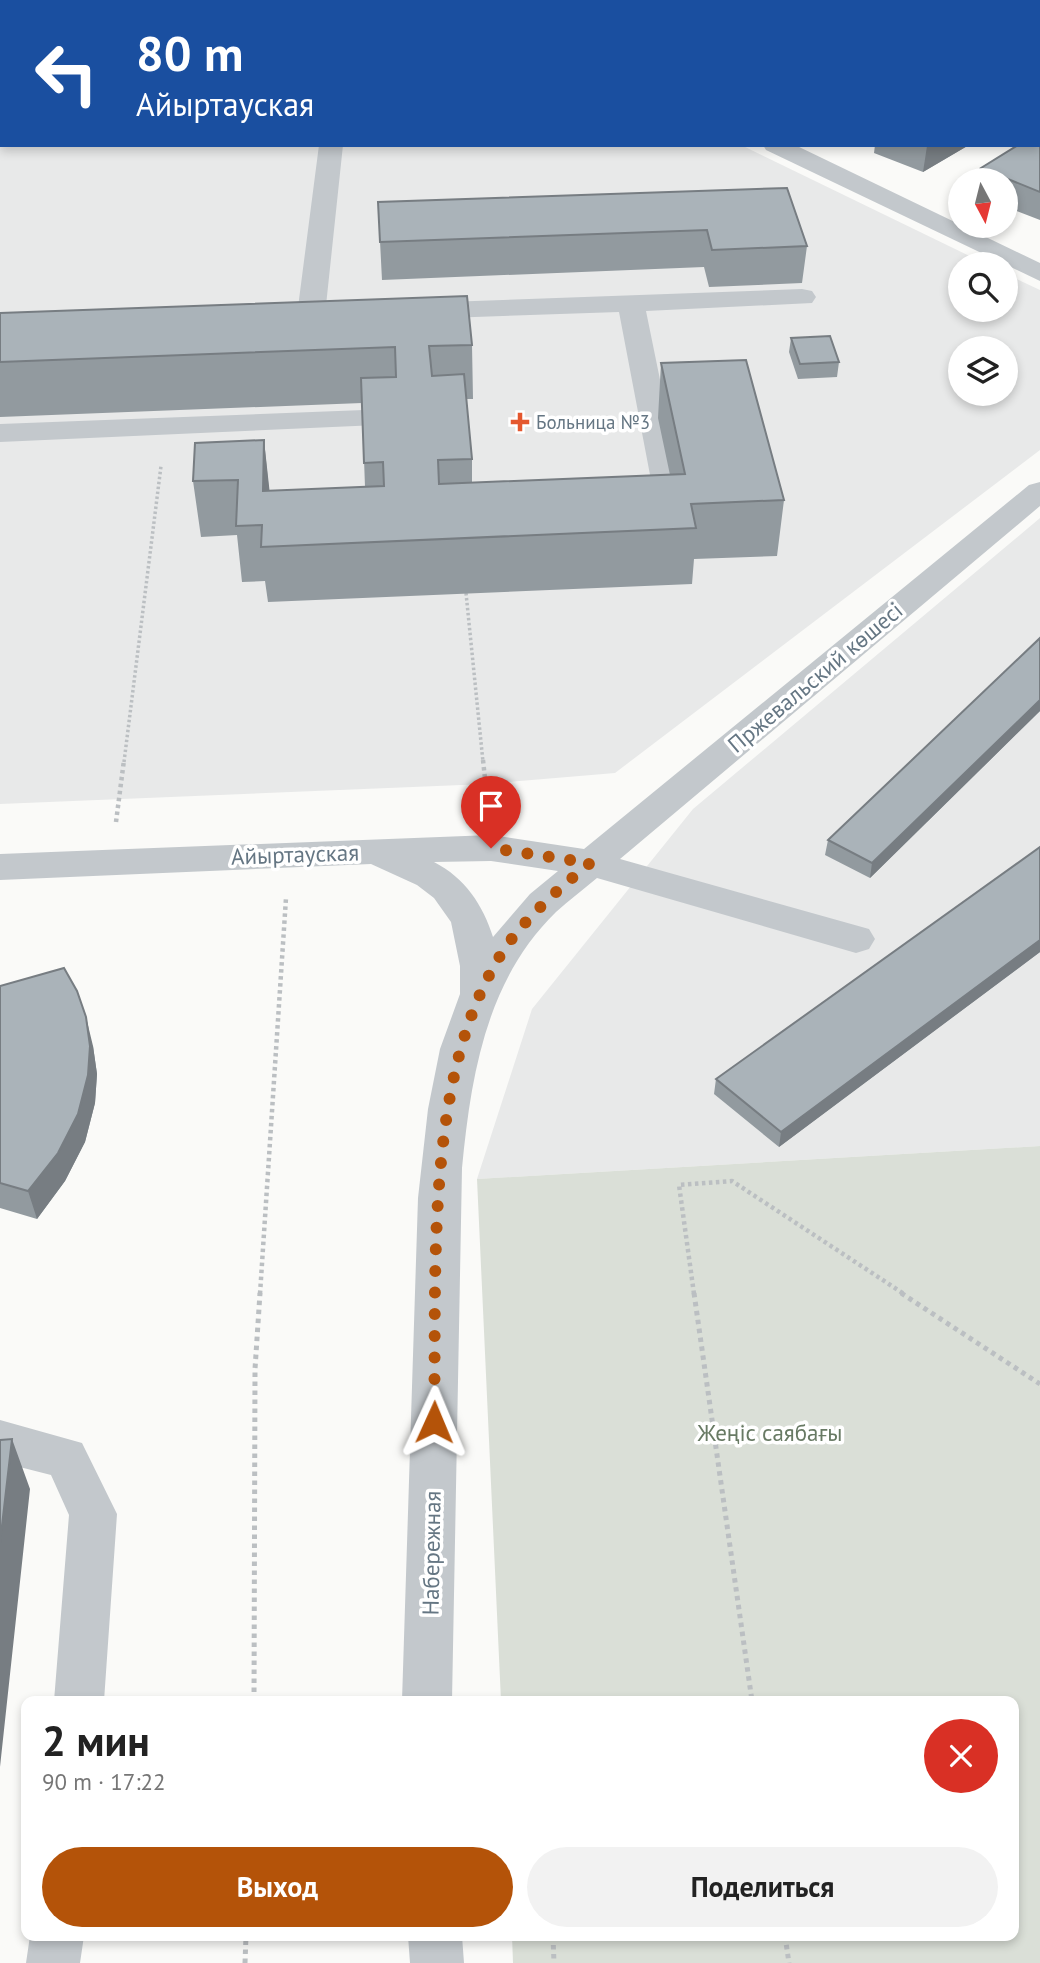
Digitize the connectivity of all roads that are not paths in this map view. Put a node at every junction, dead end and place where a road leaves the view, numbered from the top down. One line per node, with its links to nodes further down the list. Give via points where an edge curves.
1 (331, 147): 7 (street, via 298,316)
2 (779, 147): 3 (street)
3 (1040, 272)
4 (802, 297): 5 (street)
5 (631, 303): 6 (street); 11 (street)
6 (394, 312)
7 (339, 314)
8 (390, 418): 9 (street)
9 (0, 433)
10 (1040, 491): 13 (street, Пржевальский көшесі)
11 (674, 522)
12 (372, 852): 13 (street, Айыртауская, via 491,848); 14 (street, Айыртауская); 16 (street, via 430,875 466,912 480,957)
13 (590, 863): 15 (street, Айыртауская); 16 (street, Набережная, via 527,921)
14 (0, 867)
15 (856, 939)
16 (479, 995): 19 (street, Набережная, via 445,1121 440,1185)
17 (0, 1441): 18 (street, via 66,1458 93,1514)
18 (79, 1696)
19 (428, 1696)
20 (56, 1941): 22 (street)
21 (435, 1941): 23 (street)
22 (53, 1963)
23 (436, 1963)

